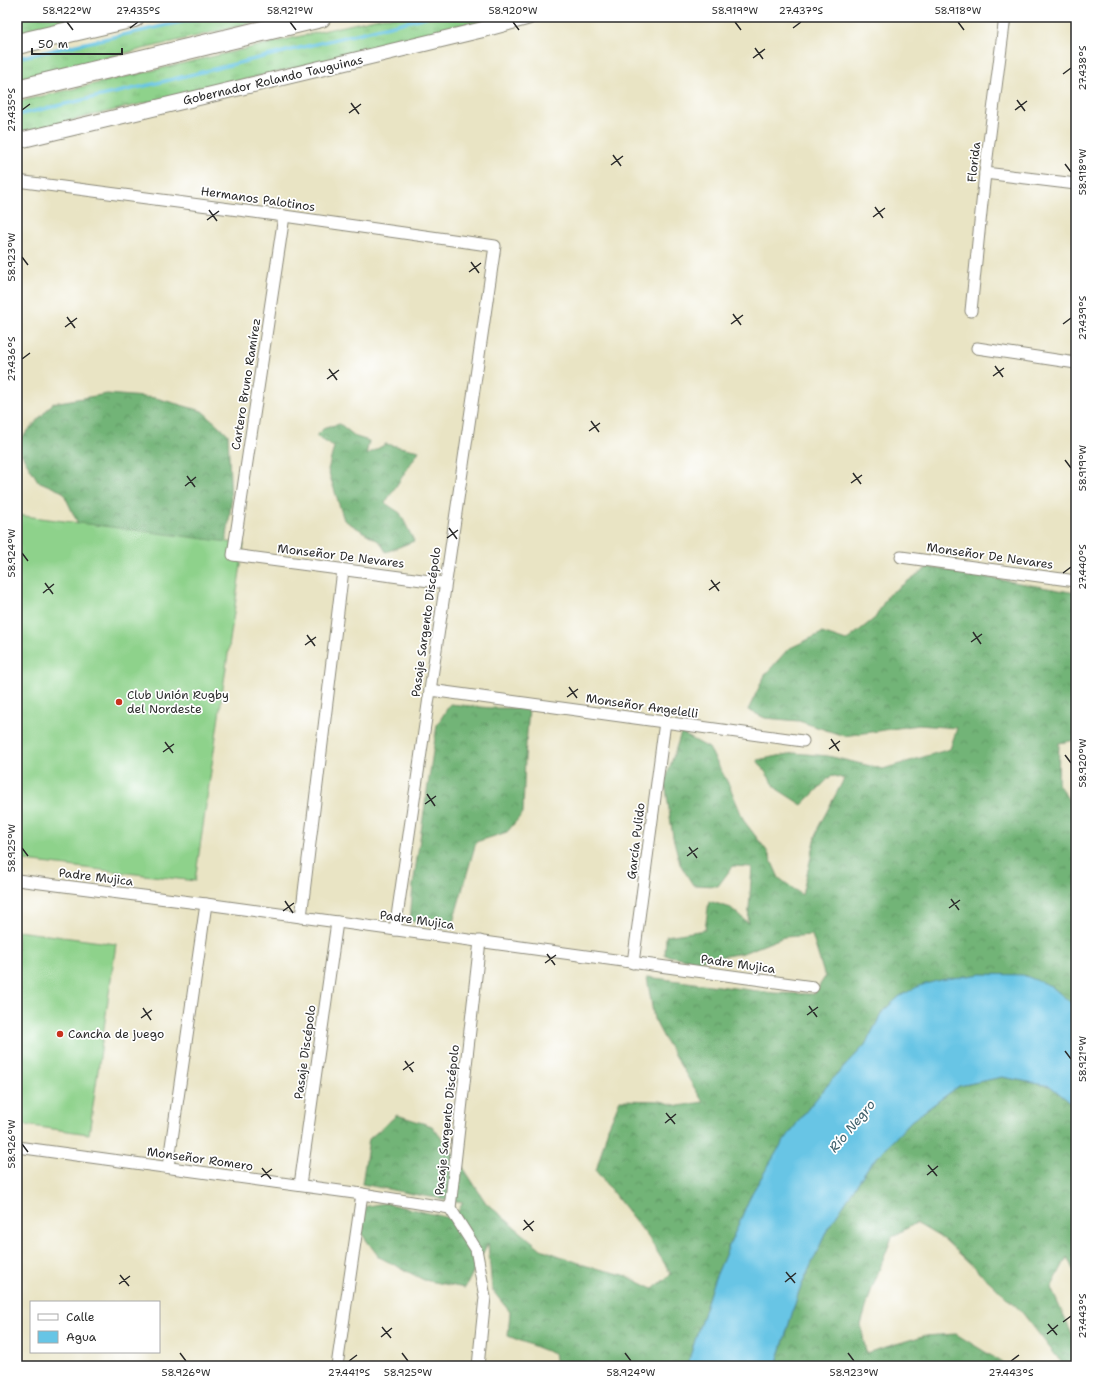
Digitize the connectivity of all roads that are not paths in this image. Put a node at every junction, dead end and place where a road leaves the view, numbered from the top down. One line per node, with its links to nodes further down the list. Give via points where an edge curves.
1 (134, 17): 5 (highway)
2 (321, 17): 6 (highway)
3 (528, 17): 7 (street, Gobernador Rolando Tauguinas)
4 (1005, 17): 8 (street, Florida)
5 (17, 44)
6 (17, 90)
7 (17, 141)
8 (985, 173): 10 (street); 13 (street, Florida)
9 (17, 181): 11 (street, Hermanos Palotinos)
10 (1076, 184)
11 (284, 216): 12 (street, Hermanos Palotinos); 16 (street, Cartero Bruno Ramírez)
12 (495, 246): 20 (street, Pasaje Sargento Discépolo)
13 (971, 311)
14 (977, 348): 15 (street)
15 (1076, 363)
16 (233, 555): 18 (street, Monseñor De Nevares)
17 (901, 556): 19 (street, Monseñor De Nevares)
18 (343, 570): 20 (street, Monseñor De Nevares); 26 (street)
19 (1076, 581)
20 (445, 583): 21 (street, Pasaje Sargento Discépolo)
21 (430, 690): 22 (street, Monseñor Angelelli); 28 (street, Pasaje Sargento Discépolo)
22 (665, 722): 23 (street, Monseñor Angelelli); 30 (street, García Pulido)
23 (804, 741)
24 (17, 880): 25 (street, Padre Mujica)
25 (206, 904): 26 (street, Padre Mujica); 33 (street)
26 (301, 917): 27 (street, Padre Mujica)
27 (337, 922): 28 (street, Padre Mujica); 34 (street, Pasaje Discépolo)
28 (395, 930): 29 (street, Padre Mujica)
29 (480, 942): 30 (street, Padre Mujica); 36 (street, Pasaje Sargento Discépolo)
30 (633, 963): 31 (street, Padre Mujica)
31 (813, 987)
32 (17, 1147): 33 (street, Monseñor Romero)
33 (168, 1167): 34 (street, Monseñor Romero)
34 (300, 1185): 35 (street, Monseñor Romero)
35 (362, 1194): 36 (street, Monseñor Romero); 37 (street)
36 (450, 1208): 38 (street, Pasaje Sargento Discépolo, via 476,1249 485,1298)
37 (337, 1366)
38 (478, 1366)

